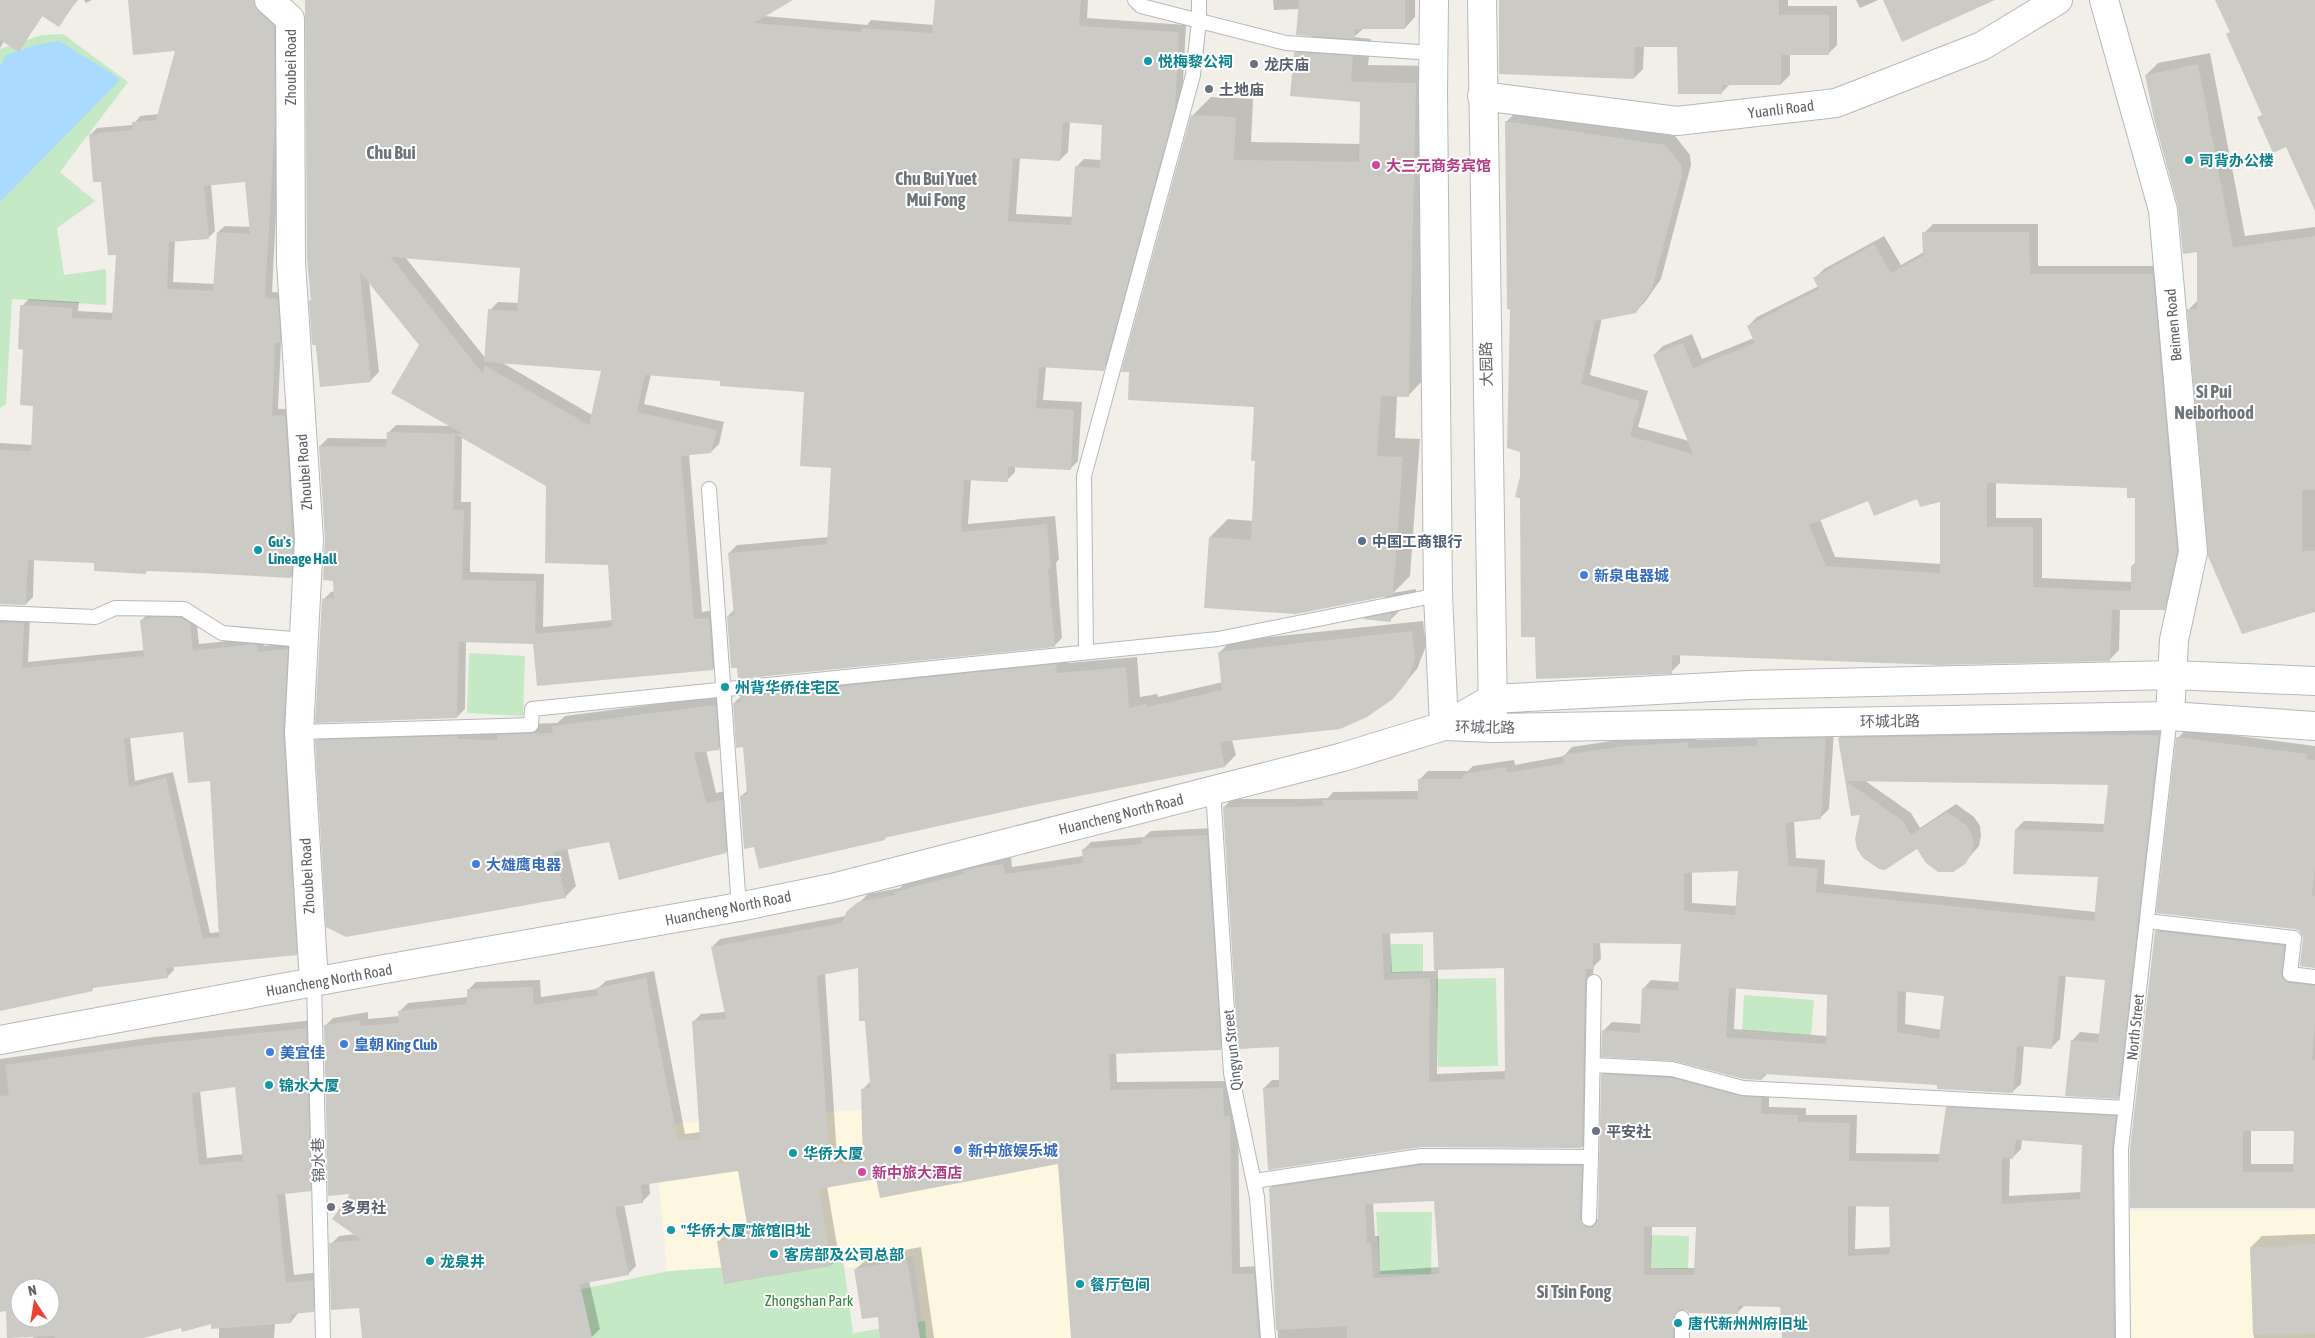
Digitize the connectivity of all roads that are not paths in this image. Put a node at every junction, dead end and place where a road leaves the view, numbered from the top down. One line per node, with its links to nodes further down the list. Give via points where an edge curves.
1 (269, 0): 8 (street, Zhoubei Road)
2 (1135, 0): 9 (lane, via 1141,6)
3 (1198, 0): 9 (lane)
4 (1434, 0): 10 (street)
5 (1482, 0): 11 (street, 大园路)
6 (2058, 0): 11 (street, Yuanli Road, via 1982,46 1836,103 1677,121)
7 (2104, 0): 17 (street, Beimen Road, via 2163,210 2193,552 2174,640)
8 (291, 10): 15 (street, Zhoubei Road, via 291,262 309,539)
9 (1199, 21): 10 (lane, via 1286,43); 16 (lane, via 1193,75 1084,476)
10 (1433, 52): 13 (street)
11 (1482, 96): 20 (street, 大园路)
12 (709, 489): 19 (lane)
13 (1438, 594): 16 (lane, via 1218,639); 22 (street)
14 (0, 613): 15 (lane, via 94,617 115,608 184,609 222,633)
15 (304, 640): 25 (street, Zhoubei Road)
16 (1086, 652): 19 (lane)
17 (2172, 675): 18 (street, 环城北路); 20 (street, 环城北路, via 1749,684); 21 (street, Beimen Road)
18 (2315, 682)
19 (723, 690): 25 (lane, via 532,709 531,724); 27 (lane)
20 (1492, 699): 22 (street, 环城北路); 24 (street, 大园路)
21 (2170, 716): 23 (street, 环城北路); 24 (street, 环城北路); 28 (lane, North Street)
22 (1444, 726): 24 (street, 环城北路); 26 (street, Huancheng North Road, via 1343,757)
23 (2307, 727)
24 (1493, 728)
25 (299, 732): 31 (street, Zhoubei Road)
26 (1213, 790): 27 (street, Huancheng North Road, via 832,888); 36 (lane, Qingyun Street, via 1231,1073)
27 (739, 907): 31 (street, Huancheng North Road)
28 (2147, 920): 29 (lane, via 2294,938 2290,974); 34 (lane, North Street)
29 (2315, 978)
30 (1594, 982): 33 (lane)
31 (314, 983): 32 (street, Huancheng North Road); 39 (lane, 锦水巷)
32 (0, 1040)
33 (1593, 1065): 34 (lane, via 1672,1069 1743,1088); 35 (lane)
34 (2126, 1108): 42 (lane, North Street, via 2121,1149)
35 (1591, 1157): 36 (lane, via 1421,1156); 37 (lane)
36 (1254, 1181): 40 (lane, Qingyun Street)
37 (1589, 1220)
38 (1682, 1318): 41 (lane)
39 (323, 1338)
40 (1268, 1338)
41 (1682, 1338)
42 (2122, 1338)

